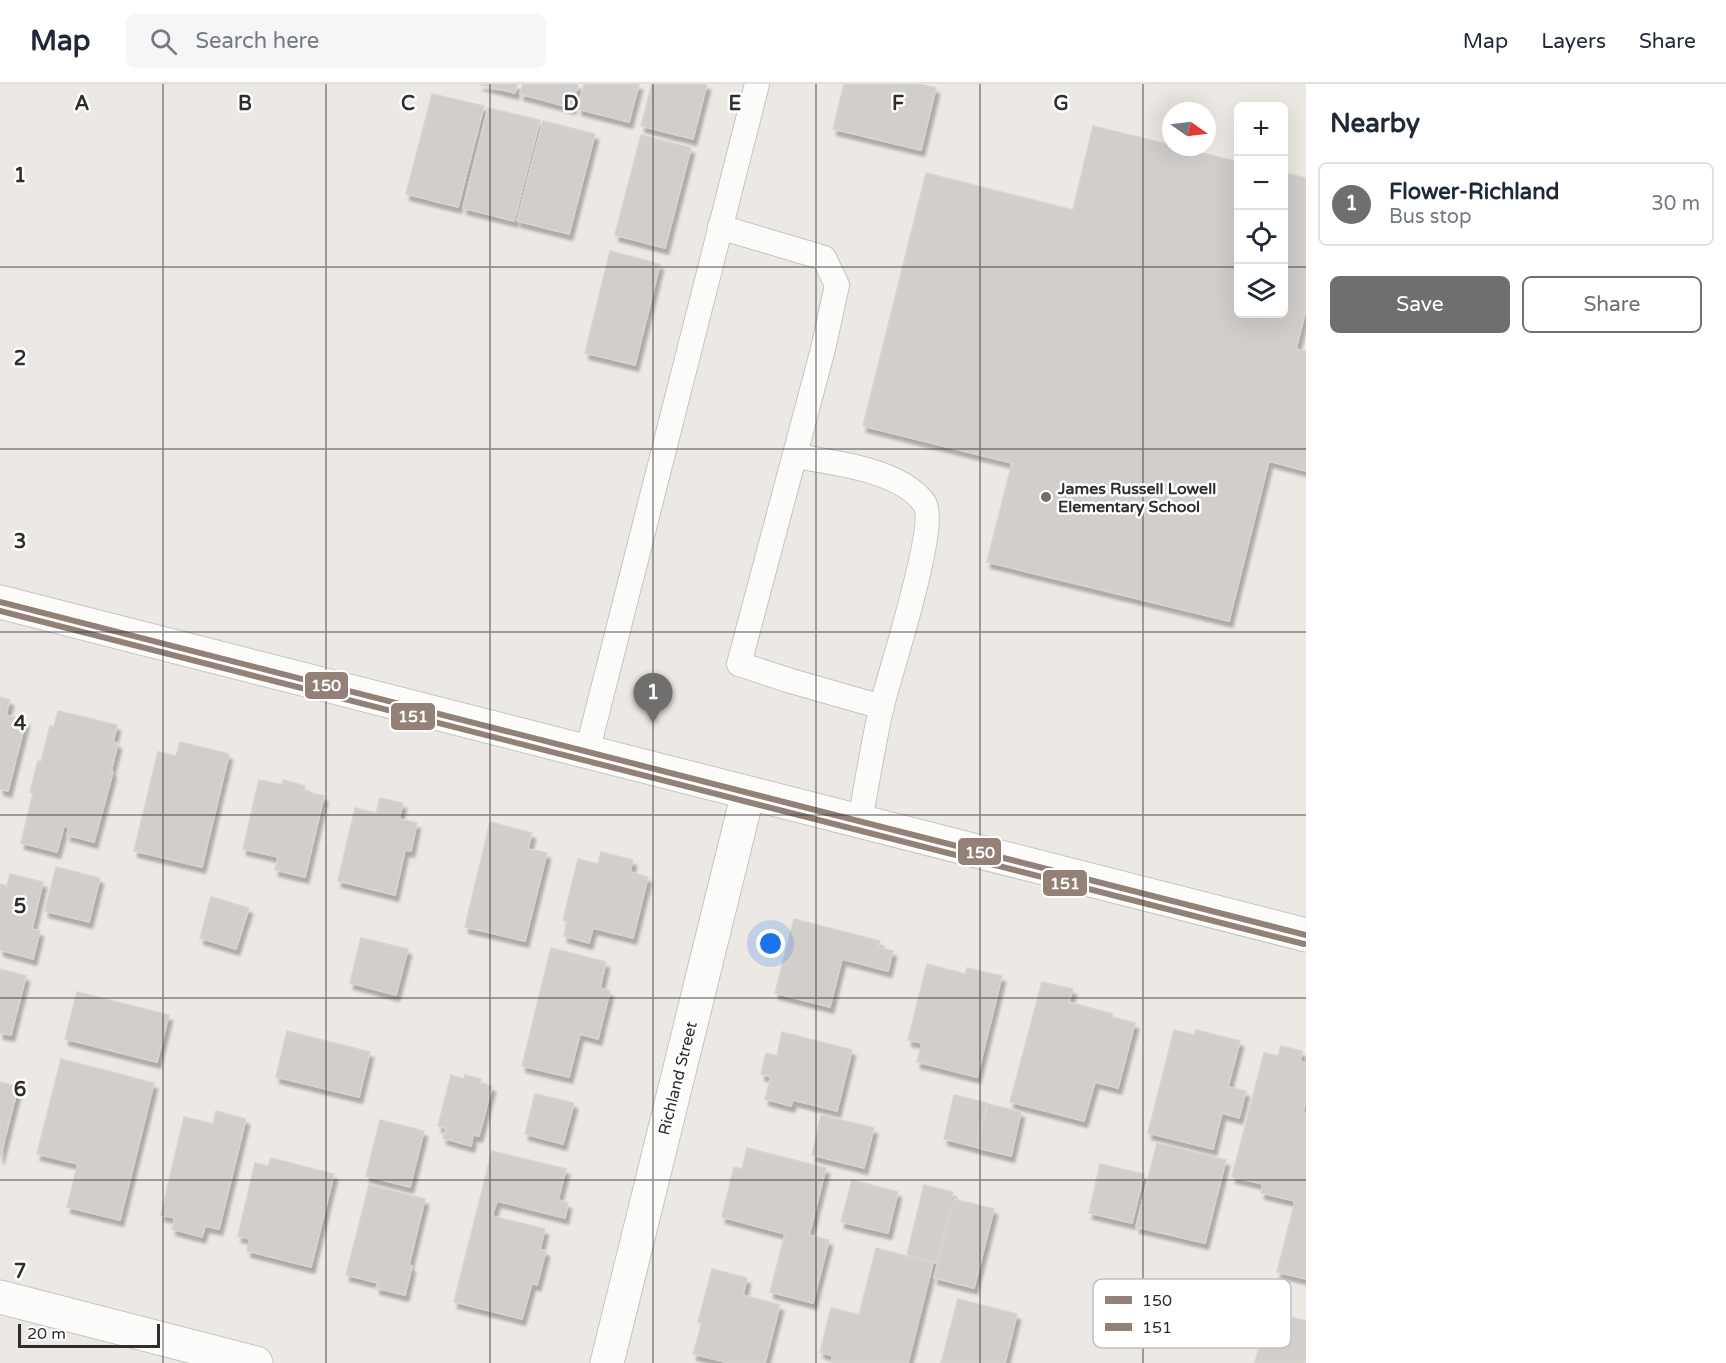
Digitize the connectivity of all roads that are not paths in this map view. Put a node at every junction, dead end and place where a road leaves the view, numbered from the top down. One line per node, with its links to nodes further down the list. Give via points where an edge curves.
1 (757, 84): 2 (lane)
2 (720, 227): 3 (lane, via 824,258 837,285); 6 (lane)
3 (795, 456): 5 (lane, via 852,465 907,486 926,505 928,526 920,564); 5 (lane, via 739,664)
4 (0, 602): 6 (street)
5 (882, 707): 8 (lane)
6 (587, 752): 7 (street)
7 (748, 793): 8 (street); 12 (street, Richland Street)
8 (860, 822): 9 (street)
9 (1306, 935)
10 (0, 1297): 11 (street)
11 (256, 1363)
12 (607, 1363)

